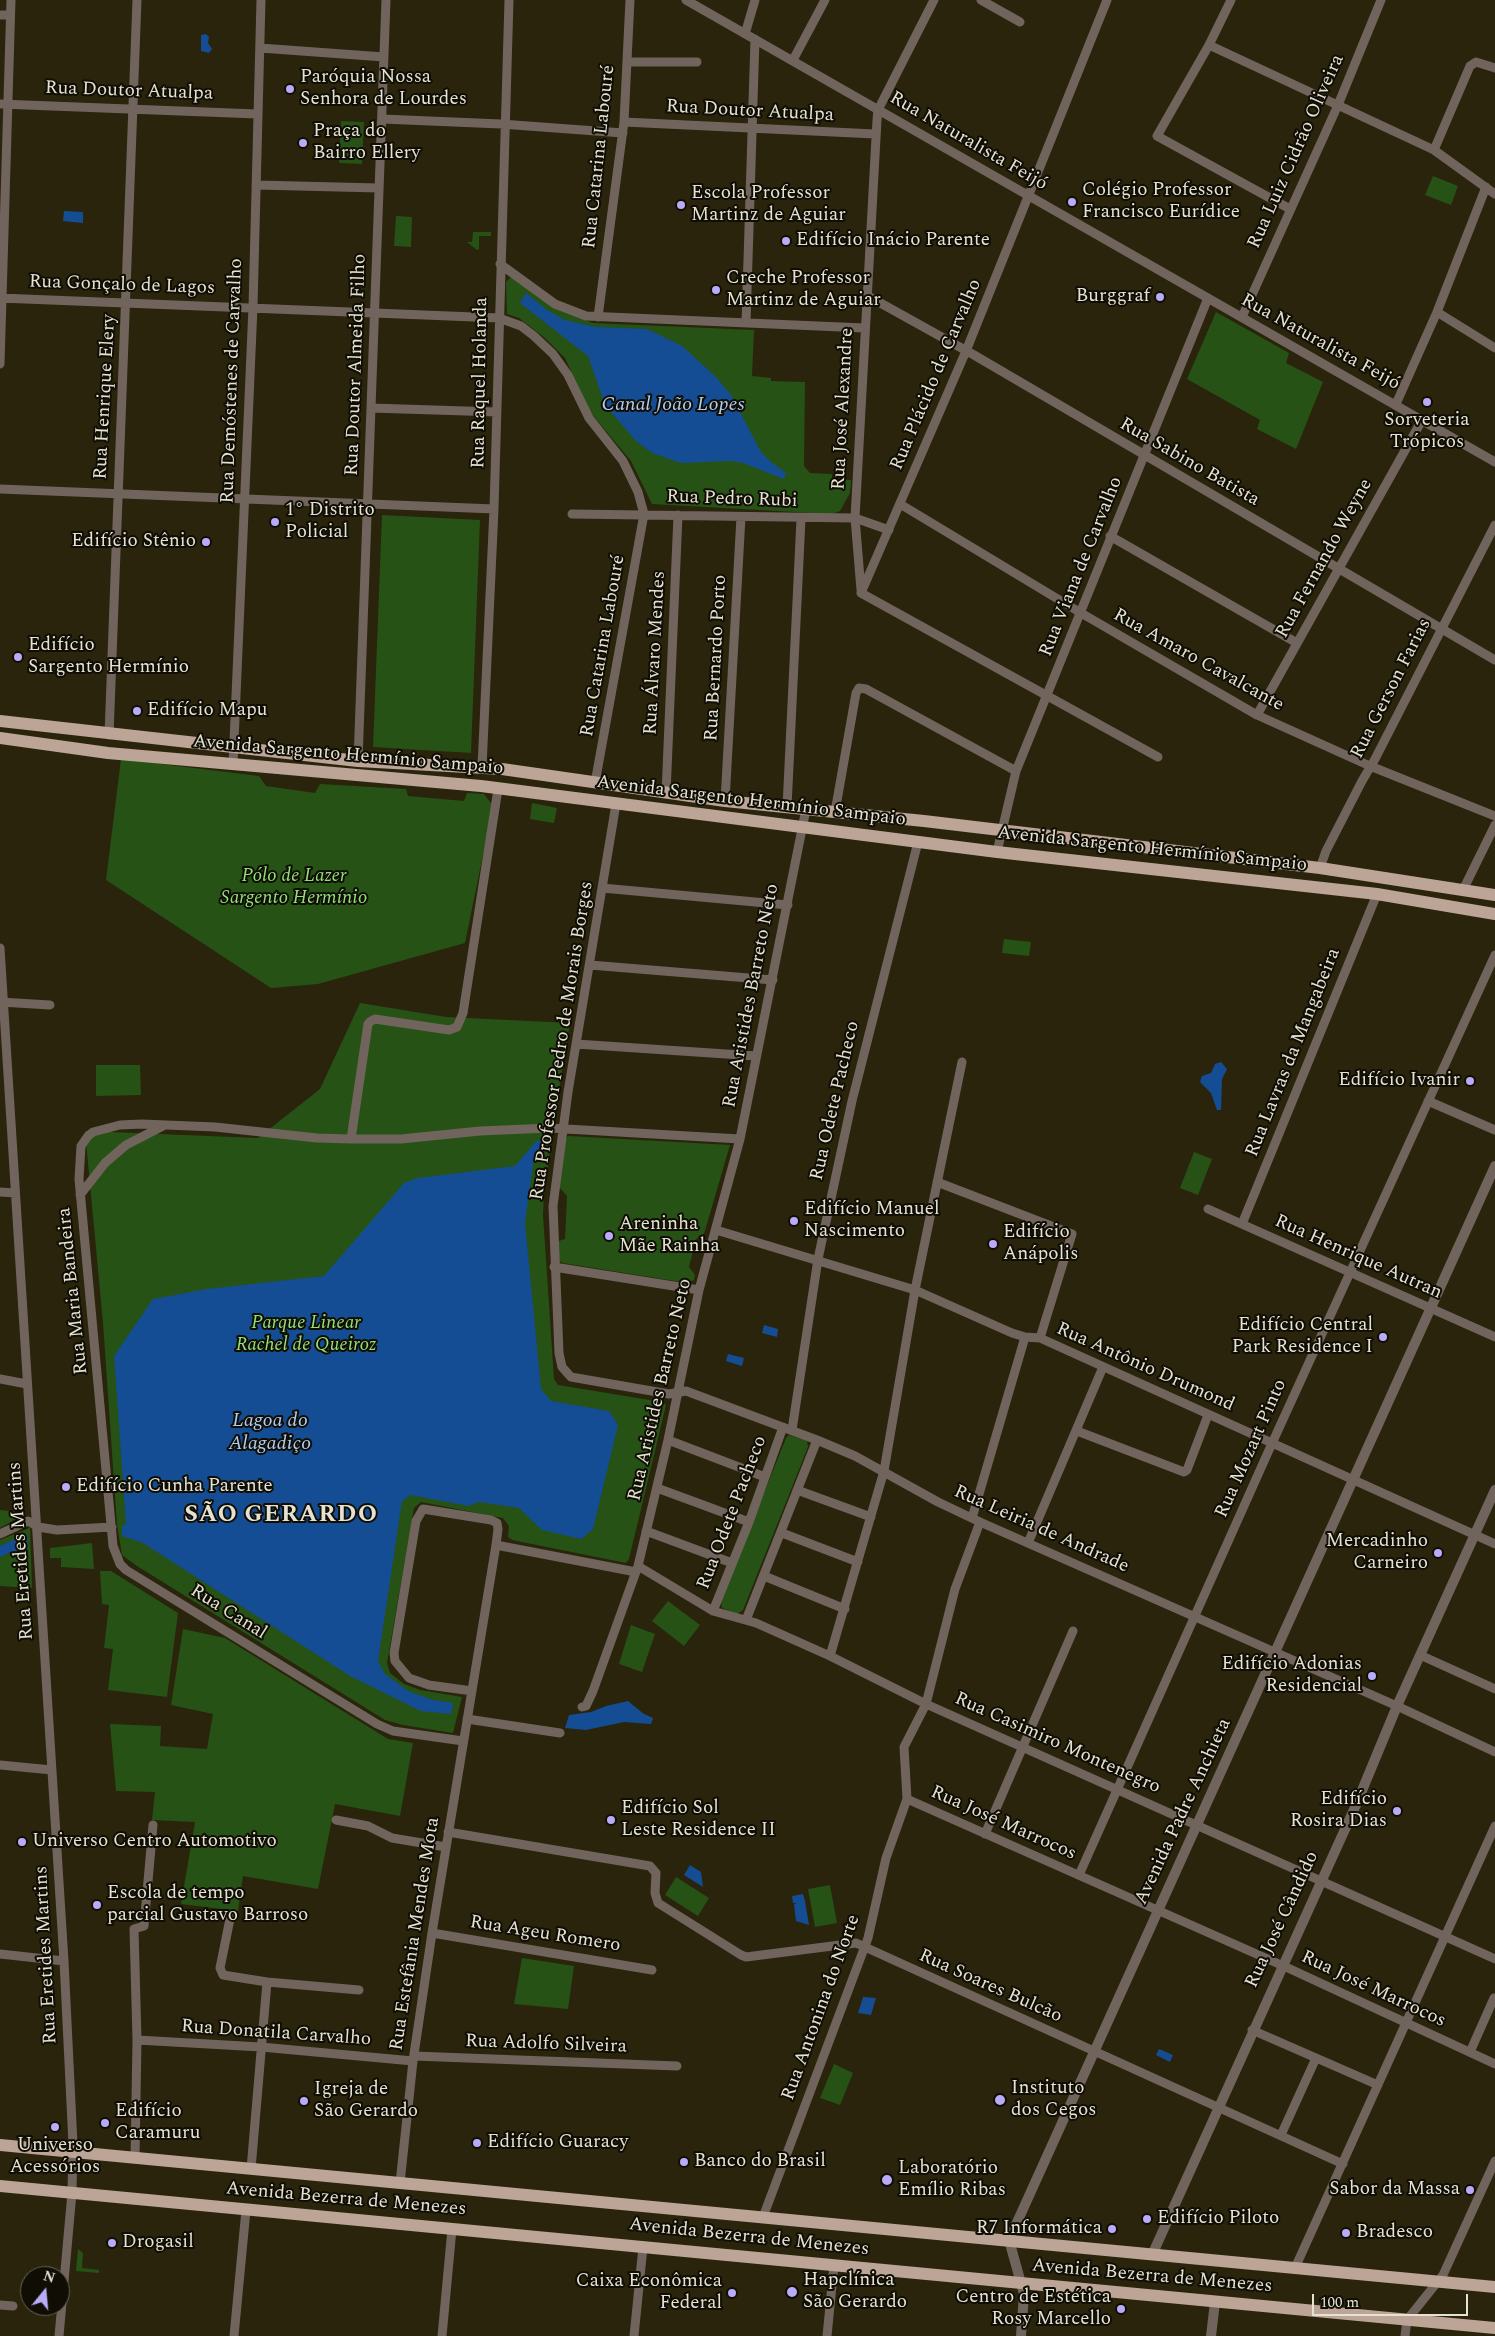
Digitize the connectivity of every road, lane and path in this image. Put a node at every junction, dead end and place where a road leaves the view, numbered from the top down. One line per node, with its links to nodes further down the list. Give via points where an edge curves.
1 (11, 0): 16 (street)
2 (137, 0): 29 (street, Rua Henrique Elery)
3 (261, 0): 21 (street, Rua Demóstenes de Carvalho)
4 (386, 0): 22 (street, Rua Doutor Almeida Filho)
5 (509, 0): 34 (street, Rua Raquel Holanda)
6 (630, 0): 24 (street, Rua Catarina Labouré)
7 (686, 0): 18 (street, Rua Naturalista Feijó)
8 (755, 0): 18 (street)
9 (825, 0): 23 (street)
10 (934, 0): 30 (street, Rua José Alexandre)
11 (981, 0): 17 (street)
12 (1107, 0): 43 (street, Rua Plácido de Carvalho)
13 (1232, 0): 20 (street)
14 (1381, 0): 28 (street, Rua Luiz Cidrão Oliveira)
15 (0, 15): 16 (street)
16 (10, 15): 27 (street)
17 (1020, 22)
18 (745, 34): 19 (street, Rua Naturalista Feijó)
19 (755, 39): 23 (street, Rua Naturalista Feijó); 35 (street)
20 (1209, 45): 28 (street); 44 (street, via 1157,136)
21 (260, 48): 22 (street); 31 (street, Rua Demóstenes de Carvalho)
22 (384, 57): 32 (street, Rua Doutor Almeida Filho)
23 (793, 60): 30 (street, Rua Naturalista Feijó)
24 (627, 62): 25 (street); 33 (street, Rua Catarina Labouré)
25 (697, 62)
26 (1495, 68): 38 (street, via 1476,62 1470,66)
27 (4, 104): 29 (street, Rua Doutor Atualpa); 47 (street)
28 (1338, 105): 38 (street); 44 (street, Rua Luiz Cidrão Oliveira)
29 (134, 109): 31 (street, Rua Doutor Atualpa); 49 (street, Rua Henrique Elery)
30 (878, 110): 37 (street, Rua José Alexandre); 43 (street, Rua Naturalista Feijó)
31 (258, 114): 39 (street, Rua Demóstenes de Carvalho)
32 (382, 119): 34 (street); 41 (street, Rua Doutor Almeida Filho)
33 (624, 122): 35 (street, Rua Doutor Atualpa); 36 (street, Rua Catarina Labouré)
34 (505, 124): 36 (street); 45 (street, Rua Raquel Holanda)
35 (751, 128): 37 (street, Rua Doutor Atualpa); 56 (street)
36 (623, 133): 53 (street, Rua Catarina Labouré)
37 (875, 134): 46 (street, Rua José Alexandre)
38 (1434, 150): 40 (street)
39 (256, 185): 41 (street); 50 (street, Rua Demóstenes de Carvalho)
40 (1486, 187): 42 (street); 52 (street)
41 (379, 188): 51 (street, Rua Doutor Almeida Filho)
42 (1495, 194)
43 (1029, 196): 48 (street, Rua Naturalista Feijó); 59 (street, Rua Plácido de Carvalho)
44 (1290, 209): 54 (street, Rua Luiz Cidrão Oliveira)
45 (500, 264): 53 (street, via 555,304 578,314); 55 (street, Rua Raquel Holanda)
46 (866, 295): 57 (street, Rua José Alexandre); 59 (street, Rua Sabino Batista)
47 (1, 298): 49 (street, Rua Gonçalo de Lagos); 60 (street)
48 (1208, 298): 54 (street, Rua Naturalista Feijó); 65 (street, Rua Viana de Carvalho)
49 (127, 303): 50 (street, Rua Gonçalo de Lagos); 68 (street, Rua Henrique Elery)
50 (253, 307): 51 (street, Rua Gonçalo de Lagos); 69 (street, Rua Demóstenes de Carvalho)
51 (374, 311): 55 (street, Rua Gonçalo de Lagos); 62 (street, Rua Doutor Almeida Filho)
52 (1437, 312): 58 (street); 61 (street)
53 (598, 317): 56 (street)
54 (1242, 317): 61 (street, Rua Naturalista Feijó)
55 (499, 318): 63 (street, Rua Raquel Holanda); 74 (street, Rua Gonçalo de Lagos, via 521,326 553,354 568,375 589,418 623,461 638,492)
56 (746, 323): 57 (street)
57 (864, 328): 77 (street, Rua José Alexandre)
58 (1495, 348)
59 (966, 351): 65 (street, Rua Sabino Batista); 71 (street, Rua Plácido de Carvalho)
60 (0, 364)
61 (1396, 404): 64 (street, Rua Naturalista Feijó)
62 (371, 408): 63 (street); 70 (street, Rua Doutor Almeida Filho)
63 (497, 412): 72 (street, Rua Raquel Holanda)
64 (1422, 420): 66 (street, Rua Naturalista Feijó); 82 (street, Rua Fernando Weyne)
65 (1145, 456): 81 (street, Rua Viana de Carvalho); 82 (street, Rua Sabino Batista)
66 (1495, 462)
67 (0, 489): 68 (street)
68 (118, 495): 69 (street); 91 (street, Rua Henrique Elery)
69 (245, 500): 70 (street); 93 (street, Rua Demóstenes de Carvalho)
70 (368, 504): 72 (street); 95 (street, Rua Doutor Almeida Filho)
71 (900, 504): 80 (street, Rua Plácido de Carvalho); 84 (street, Rua Amaro Cavalcante)
72 (494, 509): 98 (street, Rua Raquel Holanda)
73 (572, 514): 74 (street, Rua Pedro Rubi)
74 (644, 514): 75 (street, Rua Pedro Rubi); 100 (street, Rua Catarina Labouré)
75 (678, 515): 76 (street, Rua Pedro Rubi); 102 (street, Rua Álvaro Mendes)
76 (740, 517): 78 (street, Rua Pedro Rubi); 103 (street, Rua Bernardo Porto)
77 (855, 518): 78 (street, Rua Pedro Rubi); 80 (street, Rua Pedro Rubi); 83 (street, Rua José Alexandre)
78 (801, 519): 105 (street)
79 (1495, 525): 85 (street, Rua Gerson Farias)
80 (889, 530): 83 (street, Rua Plácido de Carvalho)
81 (1110, 536): 84 (street, Rua Viana de Carvalho); 86 (street)
82 (1337, 569): 85 (street, Rua Sabino Batista); 86 (street, Rua Fernando Weyne)
83 (861, 593): 88 (street)
84 (1081, 613): 88 (street, Rua Viana de Carvalho); 89 (street, Rua Amaro Cavalcante)
85 (1441, 629): 87 (street, Rua Sabino Batista); 97 (street, Rua Gerson Farias)
86 (1297, 643): 89 (street, Rua Fernando Weyne)
87 (1495, 660)
88 (1047, 694): 94 (street); 99 (street, Rua Viana de Carvalho)
89 (1258, 715): 97 (street, Rua Amaro Cavalcante)
90 (0, 721): 91 (main road, Avenida Sargento Hermínio Sampaio)
91 (109, 735): 93 (main road, Avenida Sargento Hermínio Sampaio)
92 (0, 738): 96 (main road, Avenida Sargento Hermínio Sampaio, via 108,753)
93 (234, 747): 95 (main road, Avenida Sargento Hermínio Sampaio); 96 (street, Rua Demóstenes de Carvalho)
94 (1158, 757)
95 (358, 761): 98 (main road, Avenida Sargento Hermínio Sampaio)
96 (233, 764): 101 (main road, Avenida Sargento Hermínio Sampaio)
97 (1370, 766): 108 (street, Rua Amaro Cavalcante); 114 (street, Rua Gerson Farias)
98 (482, 768): 100 (main road, Avenida Sargento Hermínio Sampaio)
99 (1016, 771): 107 (street, via 866,689 858,689); 111 (street, Rua Viana de Carvalho)
100 (596, 783): 102 (main road, Avenida Sargento Hermínio Sampaio)
101 (498, 788): 104 (main road, Avenida Sargento Hermínio Sampaio); 134 (street, via 457,1027 449,1030 375,1019 368,1024)
102 (666, 793): 103 (main road, Avenida Sargento Hermínio Sampaio)
103 (725, 801): 105 (main road, Avenida Sargento Hermínio Sampaio)
104 (616, 804): 110 (main road, Avenida Sargento Hermínio Sampaio); 115 (street, Rua Professor Pedro de Morais Borges)
105 (787, 807): 106 (main road, Avenida Sargento Hermínio Sampaio)
106 (806, 809): 107 (main road, Avenida Sargento Hermínio Sampaio); 110 (street, Rua Aristides Barreto Neto)
107 (835, 812): 111 (main road, Avenida Sargento Hermínio Sampaio)
108 (1495, 816)
109 (1495, 825): 116 (street)
110 (802, 827): 112 (main road, Avenida Sargento Hermínio Sampaio); 119 (street, Rua Aristides Barreto Neto)
111 (1002, 831): 113 (street, Rua Viana de Carvalho); 114 (main road, Avenida Sargento Hermínio Sampaio)
112 (918, 842): 113 (main road, Avenida Sargento Hermínio Sampaio); 144 (street, Rua Odete Pacheco, via 856,1085)
113 (997, 852): 117 (main road, Avenida Sargento Hermínio Sampaio)
114 (1320, 868): 116 (main road, Avenida Sargento Hermínio Sampaio)
115 (602, 888): 119 (street); 123 (street, Rua Professor Pedro de Morais Borges)
116 (1463, 890): 118 (main road, Avenida Sargento Hermínio Sampaio)
117 (1377, 894): 120 (main road, Avenida Sargento Hermínio Sampaio); 142 (street, Rua Lavras da Mangabeira)
118 (1495, 896)
119 (788, 905): 124 (street, Rua Aristides Barreto Neto)
120 (1495, 914)
121 (0, 948): 125 (street, Rua Eretides Martins)
122 (1495, 955): 130 (street, Rua Mozart Pinto)
123 (590, 965): 124 (street); 127 (street, Rua Professor Pedro de Morais Borges)
124 (773, 980): 128 (street, Rua Aristides Barreto Neto)
125 (1, 1002): 126 (street); 139 (street, Rua Eretides Martins)
126 (50, 1005)
127 (576, 1044): 128 (street); 132 (street, Rua Professor Pedro de Morais Borges)
128 (756, 1056): 135 (street, Rua Aristides Barreto Neto)
129 (962, 1062): 137 (street)
130 (1428, 1101): 133 (street); 146 (street, Rua Mozart Pinto)
131 (168, 1124): 134 (street, Rua Maria Bandeira); 140 (street, via 126,1145 105,1163); 140 (street, Rua Maria Bandeira, via 120,1125 88,1136 79,1156)
132 (562, 1128): 134 (street, Rua Maria Bandeira, via 480,1131 400,1139); 135 (street, Rua Maria Bandeira); 145 (street, Rua Professor Pedro de Morais Borges, via 553,1206)
133 (1495, 1130)
134 (351, 1139)
135 (740, 1139): 143 (street, Rua Aristides Barreto Neto)
136 (1495, 1166): 149 (street, Avenida Padre Anchieta)
137 (937, 1182): 148 (street); 152 (street, via 1072,1234)
138 (0, 1192): 139 (street)
139 (15, 1193): 156 (street, Rua Eretides Martins)
140 (80, 1196): 173 (street, Rua Maria Bandeira)
141 (1208, 1209): 142 (street, Rua Henrique Autran)
142 (1242, 1224): 146 (street, Rua Henrique Autran)
143 (716, 1230): 144 (street, Rua Antônio Drumond); 147 (street, Rua Aristides Barreto Neto)
144 (818, 1259): 148 (street, Rua Antônio Drumond); 159 (street, Rua Odete Pacheco)
145 (554, 1267): 147 (street); 154 (street, Rua Professor Pedro de Morais Borges, via 559,1353)
146 (1350, 1272): 149 (street, Rua Henrique Autran); 163 (street, Rua Mozart Pinto)
147 (700, 1290): 157 (street, Rua Aristides Barreto Neto)
148 (915, 1290): 150 (street, Rua Antônio Drumond); 164 (street)
149 (1432, 1308): 151 (street, Rua Henrique Autran); 166 (street, Avenida Padre Anchieta)
150 (1025, 1337): 152 (street, Rua Antônio Drumond); 171 (street, Rua Antonina do Norte)
151 (1495, 1337)
152 (1040, 1338): 153 (street, Rua Antônio Drumond)
153 (1103, 1368): 158 (street, Rua Antônio Drumond); 160 (street)
154 (566, 1372): 157 (street, Rua Leiria de Andrade, via 575,1379 669,1394)
155 (0, 1380): 156 (street)
156 (27, 1384): 174 (street, Rua Eretides Martins)
157 (678, 1392): 159 (street, Rua Leiria de Andrade, via 686,1391 716,1400); 161 (street, Rua Aristides Barreto Neto)
158 (1208, 1415): 160 (street, via 1184,1472); 163 (street, Rua Antônio Drumond)
159 (787, 1428): 162 (street, Rua Leiria de Andrade); 165 (street, Rua Odete Pacheco)
160 (1077, 1431): 179 (street)
161 (668, 1440): 165 (street); 167 (street, Rua Aristides Barreto Neto)
162 (817, 1440): 164 (street, Rua Leiria de Andrade); 168 (street)
163 (1272, 1443): 166 (street, Rua Antônio Drumond); 188 (street, Rua Mozart Pinto)
164 (884, 1471): 170 (street); 171 (street, Rua Leiria de Andrade)
165 (765, 1477): 172 (street, Rua Odete Pacheco)
166 (1352, 1479): 178 (street, Rua Antônio Drumond); 191 (street, Avenida Padre Anchieta)
167 (656, 1488): 172 (street); 175 (street, Rua Aristides Barreto Neto)
168 (797, 1490): 170 (street); 176 (street)
169 (1495, 1490): 178 (street, Rua José Cândido)
170 (871, 1517): 182 (street)
171 (976, 1520): 179 (street, Rua Leiria de Andrade); 196 (street, Rua Antonina do Norte)
172 (749, 1522): 183 (street, Rua Odete Pacheco)
173 (112, 1526): 174 (street, via 57,1530); 201 (street, Rua Canal, via 116,1556 126,1570 369,1720 393,1731)
174 (38, 1527): 177 (street, via 28,1522); 205 (street, Rua Eretides Martins)
175 (646, 1531): 183 (street); 184 (street, Rua Aristides Barreto Neto)
176 (782, 1533): 182 (street); 185 (street)
177 (0, 1534)
178 (1474, 1535): 180 (street, Rua Antônio Drumond); 192 (street, Rua José Cândido)
179 (1028, 1543): 188 (street, Rua Leiria de Andrade)
180 (1495, 1544)
181 (496, 1545): 184 (street); 195 (street, Rua Estefânia Mendes Mota); 195 (street, Rua Estefânia Mendes Mota, via 498,1528 495,1522 428,1508 419,1513 395,1661 410,1678 429,1685)
182 (858, 1562): 186 (street)
183 (732, 1563): 187 (street, Rua Odete Pacheco)
184 (637, 1570): 187 (street, Rua Casimiro Montenegro); 198 (street, Rua Aristides Barreto Neto, via 593,1691 586,1706)
185 (764, 1576): 186 (street); 189 (street)
186 (845, 1608): 193 (street)
187 (713, 1611): 189 (street, Rua Casimiro Montenegro)
188 (1195, 1618): 191 (street, Rua Leiria de Andrade); 206 (street, Rua Mozart Pinto)
189 (746, 1620): 193 (street, Rua Casimiro Montenegro)
190 (1073, 1631): 202 (street)
191 (1275, 1653): 197 (street, Rua Leiria de Andrade); 209 (street, Avenida Padre Anchieta)
192 (1420, 1655): 194 (street); 197 (street, Rua José Cândido)
193 (830, 1656): 196 (street, Rua Casimiro Montenegro)
194 (1495, 1690)
195 (472, 1691): 199 (street, Rua Estefânia Mendes Mota)
196 (926, 1704): 202 (street, Rua Casimiro Montenegro); 207 (street, Rua Antonina do Norte, via 904,1747)
197 (1397, 1706): 203 (street, Rua Leiria de Andrade); 216 (street, Rua José Cândido)
198 (582, 1707)
199 (467, 1719): 200 (street); 201 (street, Rua Estefânia Mendes Mota)
200 (560, 1733)
201 (464, 1740): 212 (street, Rua Estefânia Mendes Mota)
202 (1023, 1747): 206 (street, Rua Casimiro Montenegro); 213 (street)
203 (1495, 1752)
204 (0, 1765): 205 (street)
205 (52, 1770): 224 (street, Rua Eretides Martins)
206 (1118, 1789): 209 (street, Rua Casimiro Montenegro); 215 (street, Rua Mozart Pinto)
207 (907, 1799): 213 (street, Rua José Marrocos); 221 (street, Rua Antonina do Norte, via 886,1858)
208 (336, 1820): 214 (street, via 368,1826 392,1838)
209 (1197, 1824): 216 (street, Rua Casimiro Montenegro); 217 (street, Avenida Padre Anchieta)
210 (153, 1825): 232 (street, via 144,1926 134,1929)
211 (1495, 1826): 220 (street)
212 (448, 1832): 214 (street, Rua Estefânia Mendes Mota); 221 (street, Rua Soares Bulcão, via 650,1866 656,1873 658,1903 746,1957 856,1943)
213 (985, 1834): 215 (street, Rua José Marrocos)
214 (446, 1847): 219 (street, Rua Estefânia Mendes Mota)
215 (1079, 1875): 217 (street, Rua José Marrocos)
216 (1320, 1881): 220 (street, Rua Casimiro Montenegro); 225 (street, Rua José Cândido)
217 (1157, 1911): 225 (street, Rua José Marrocos); 234 (street, Avenida Padre Anchieta)
218 (231, 1914): 227 (street, via 221,1972 227,1976)
219 (432, 1933): 226 (street, Rua Ageu Romero); 236 (street, Rua Estefânia Mendes Mota)
220 (1445, 1937): 223 (street, Rua Casimiro Montenegro); 230 (street)
221 (865, 1947): 234 (street, Rua Soares Bulcão); 253 (street, Rua Antonina do Norte)
222 (0, 1954): 224 (street)
223 (1495, 1959)
224 (64, 1961): 244 (street, Rua Eretides Martins)
225 (1282, 1966): 230 (street, Rua José Marrocos); 231 (street, Rua José Cândido)
226 (652, 1970)
227 (267, 1982): 228 (street); 233 (street)
228 (359, 1990)
229 (1494, 1998): 235 (street)
230 (1406, 2022): 235 (street, Rua José Marrocos); 240 (street)
231 (1252, 2030): 237 (street); 241 (street, Rua José Cândido)
232 (136, 2040): 233 (street, Rua Donatila Carvalho); 245 (street)
233 (261, 2047): 236 (street, Rua Donatila Carvalho); 248 (street)
234 (1094, 2052): 241 (street, Rua Soares Bulcão); 255 (street, Avenida Padre Anchieta)
235 (1470, 2052): 238 (street, Rua José Marrocos)
236 (414, 2058): 239 (street, Rua Adolfo Silveira); 249 (street, Rua Estefânia Mendes Mota)
237 (1316, 2058): 240 (street); 242 (street)
238 (1495, 2064)
239 (677, 2066)
240 (1378, 2085): 247 (street)
241 (1217, 2108): 242 (street, Rua Soares Bulcão); 257 (street, Rua José Cândido)
242 (1281, 2135): 247 (street, Rua Soares Bulcão)
243 (0, 2145): 244 (main road, Avenida Bezerra de Menezes)
244 (73, 2152): 245 (main road, Avenida Bezerra de Menezes); 251 (street, Rua Eretides Martins)
245 (135, 2158): 248 (main road, Avenida Bezerra de Menezes)
246 (1495, 2161): 260 (street)
247 (1343, 2164): 259 (street)
248 (251, 2169): 249 (main road, Avenida Bezerra de Menezes)
249 (400, 2183): 253 (main road, Avenida Bezerra de Menezes)
250 (0, 2186): 251 (main road, Avenida Bezerra de Menezes)
251 (72, 2193): 252 (main road, Avenida Bezerra de Menezes); 268 (street, Rua Eretides Martins)
252 (246, 2210): 254 (main road, Avenida Bezerra de Menezes); 269 (street)
253 (762, 2217): 255 (main road, Avenida Bezerra de Menezes)
254 (452, 2229): 256 (main road, Avenida Bezerra de Menezes); 270 (street)
255 (1009, 2240): 257 (main road, Avenida Bezerra de Menezes); 261 (street)
256 (643, 2247): 258 (main road, Avenida Bezerra de Menezes); 271 (street)
257 (1152, 2255): 259 (main road, Avenida Bezerra de Menezes)
258 (834, 2265): 261 (main road, Avenida Bezerra de Menezes); 272 (street)
259 (1295, 2268): 260 (main road, Avenida Bezerra de Menezes)
260 (1438, 2281): 262 (main road, Avenida Bezerra de Menezes); 266 (street)
261 (1021, 2283): 263 (main road, Avenida Bezerra de Menezes); 273 (street, via 1024,2294)
262 (1495, 2286)
263 (1215, 2302): 266 (main road, Avenida Bezerra de Menezes); 274 (street)
264 (0, 2305): 265 (street)
265 (13, 2306)
266 (1407, 2320): 267 (main road, Avenida Bezerra de Menezes); 275 (street)
267 (1495, 2328)
268 (59, 2336)
269 (234, 2336)
270 (442, 2336)
271 (634, 2336)
272 (827, 2336)
273 (1021, 2336)
274 (1211, 2336)
275 (1406, 2336)

